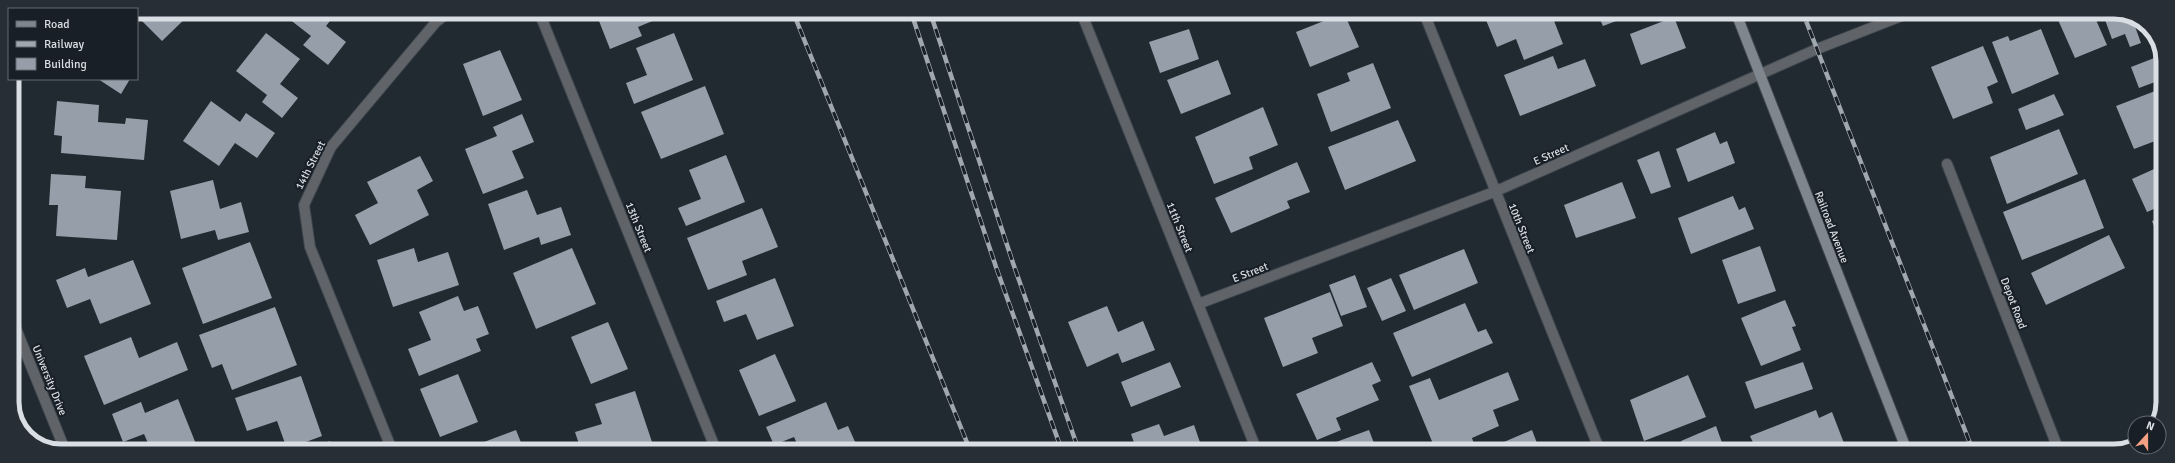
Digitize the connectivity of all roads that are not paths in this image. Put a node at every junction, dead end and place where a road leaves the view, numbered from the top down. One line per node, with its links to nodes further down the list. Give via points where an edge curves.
1 (440, 19): 13 (street, 14th Street, via 331,146 304,204 310,247)
2 (542, 19): 14 (street, 13th Street)
3 (1084, 19): 10 (street, 11th Street)
4 (1426, 19): 9 (street, 10th Street)
5 (1738, 19): 7 (street, Railroad Avenue)
6 (1894, 19): 7 (street, E Street)
7 (1760, 75): 9 (street, E Street); 17 (street, Railroad Avenue)
8 (1946, 164): 18 (street, Depot Road)
9 (1494, 192): 10 (street, E Street); 16 (street, 10th Street)
10 (1198, 304): 15 (street, 11th Street)
11 (19, 336): 12 (street, University Drive)
12 (63, 444)
13 (390, 444)
14 (714, 444)
15 (1254, 444)
16 (1597, 444)
17 (1903, 444)
18 (2056, 444)

